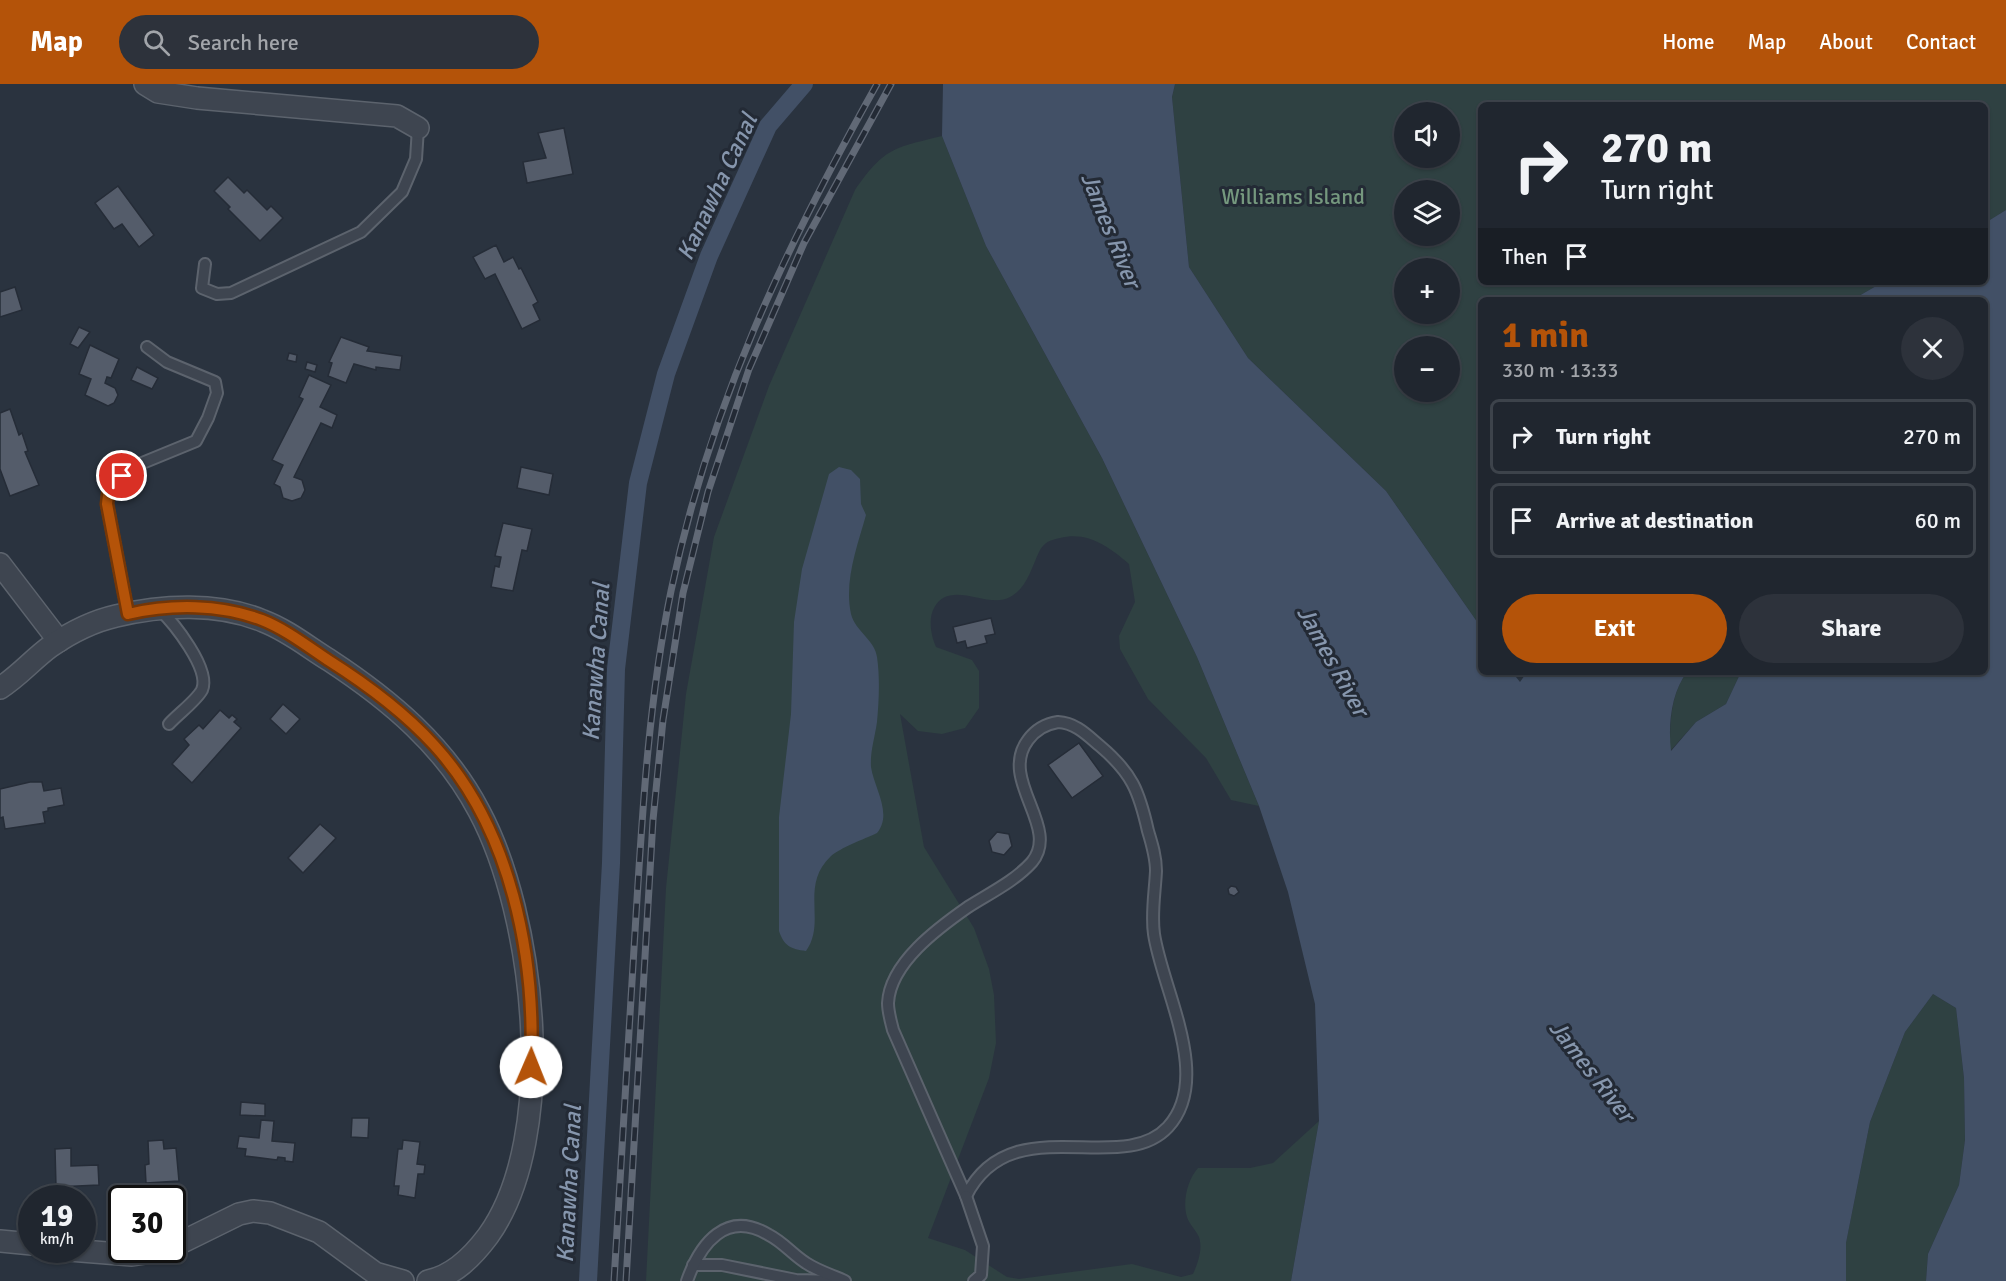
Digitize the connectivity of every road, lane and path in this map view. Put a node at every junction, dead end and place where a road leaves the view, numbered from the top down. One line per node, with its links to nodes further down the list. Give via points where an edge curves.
1 (145, 84): 2 (street, via 158,92 197,98 397,116)
2 (418, 128): 3 (lane, via 416,159 402,192 362,232 231,293 217,294 202,288)
3 (205, 264)
4 (147, 347): 7 (lane, via 167,362 215,382 217,393 196,441 135,466 109,486 107,504)
5 (0, 564): 8 (street)
6 (159, 609): 7 (street); 10 (lane, via 176,625 203,677 202,690); 17 (street, via 237,612 263,621 378,694 413,724 451,766 480,812 496,848 517,916 531,1011 524,1151 516,1181 477,1251 444,1277)
7 (128, 614): 8 (street, via 95,623)
8 (59, 641): 9 (street)
9 (0, 688)
10 (169, 724)
11 (966, 1196): 11 (lane, via 893,1030 888,1002 899,972 934,934 1034,860 1040,839 1023,786 1020,756 1032,735 1045,724 1067,722 1120,764 1139,792 1155,858 1154,934 1184,1049 1185,1092 1170,1126 1147,1142 1028,1150 978,1173); 20 (lane, via 984,1252 981,1275)
12 (186, 1240): 16 (street, via 238,1214 270,1213 319,1232 375,1273)
13 (0, 1241): 14 (street)
14 (18, 1243)
15 (693, 1265): 18 (lane); 19 (lane, via 722,1264 796,1280); 19 (lane, via 707,1241 729,1228 742,1226 769,1234 807,1264)
16 (403, 1281)
17 (428, 1281)
18 (687, 1281)
19 (845, 1281)
20 (974, 1281)

